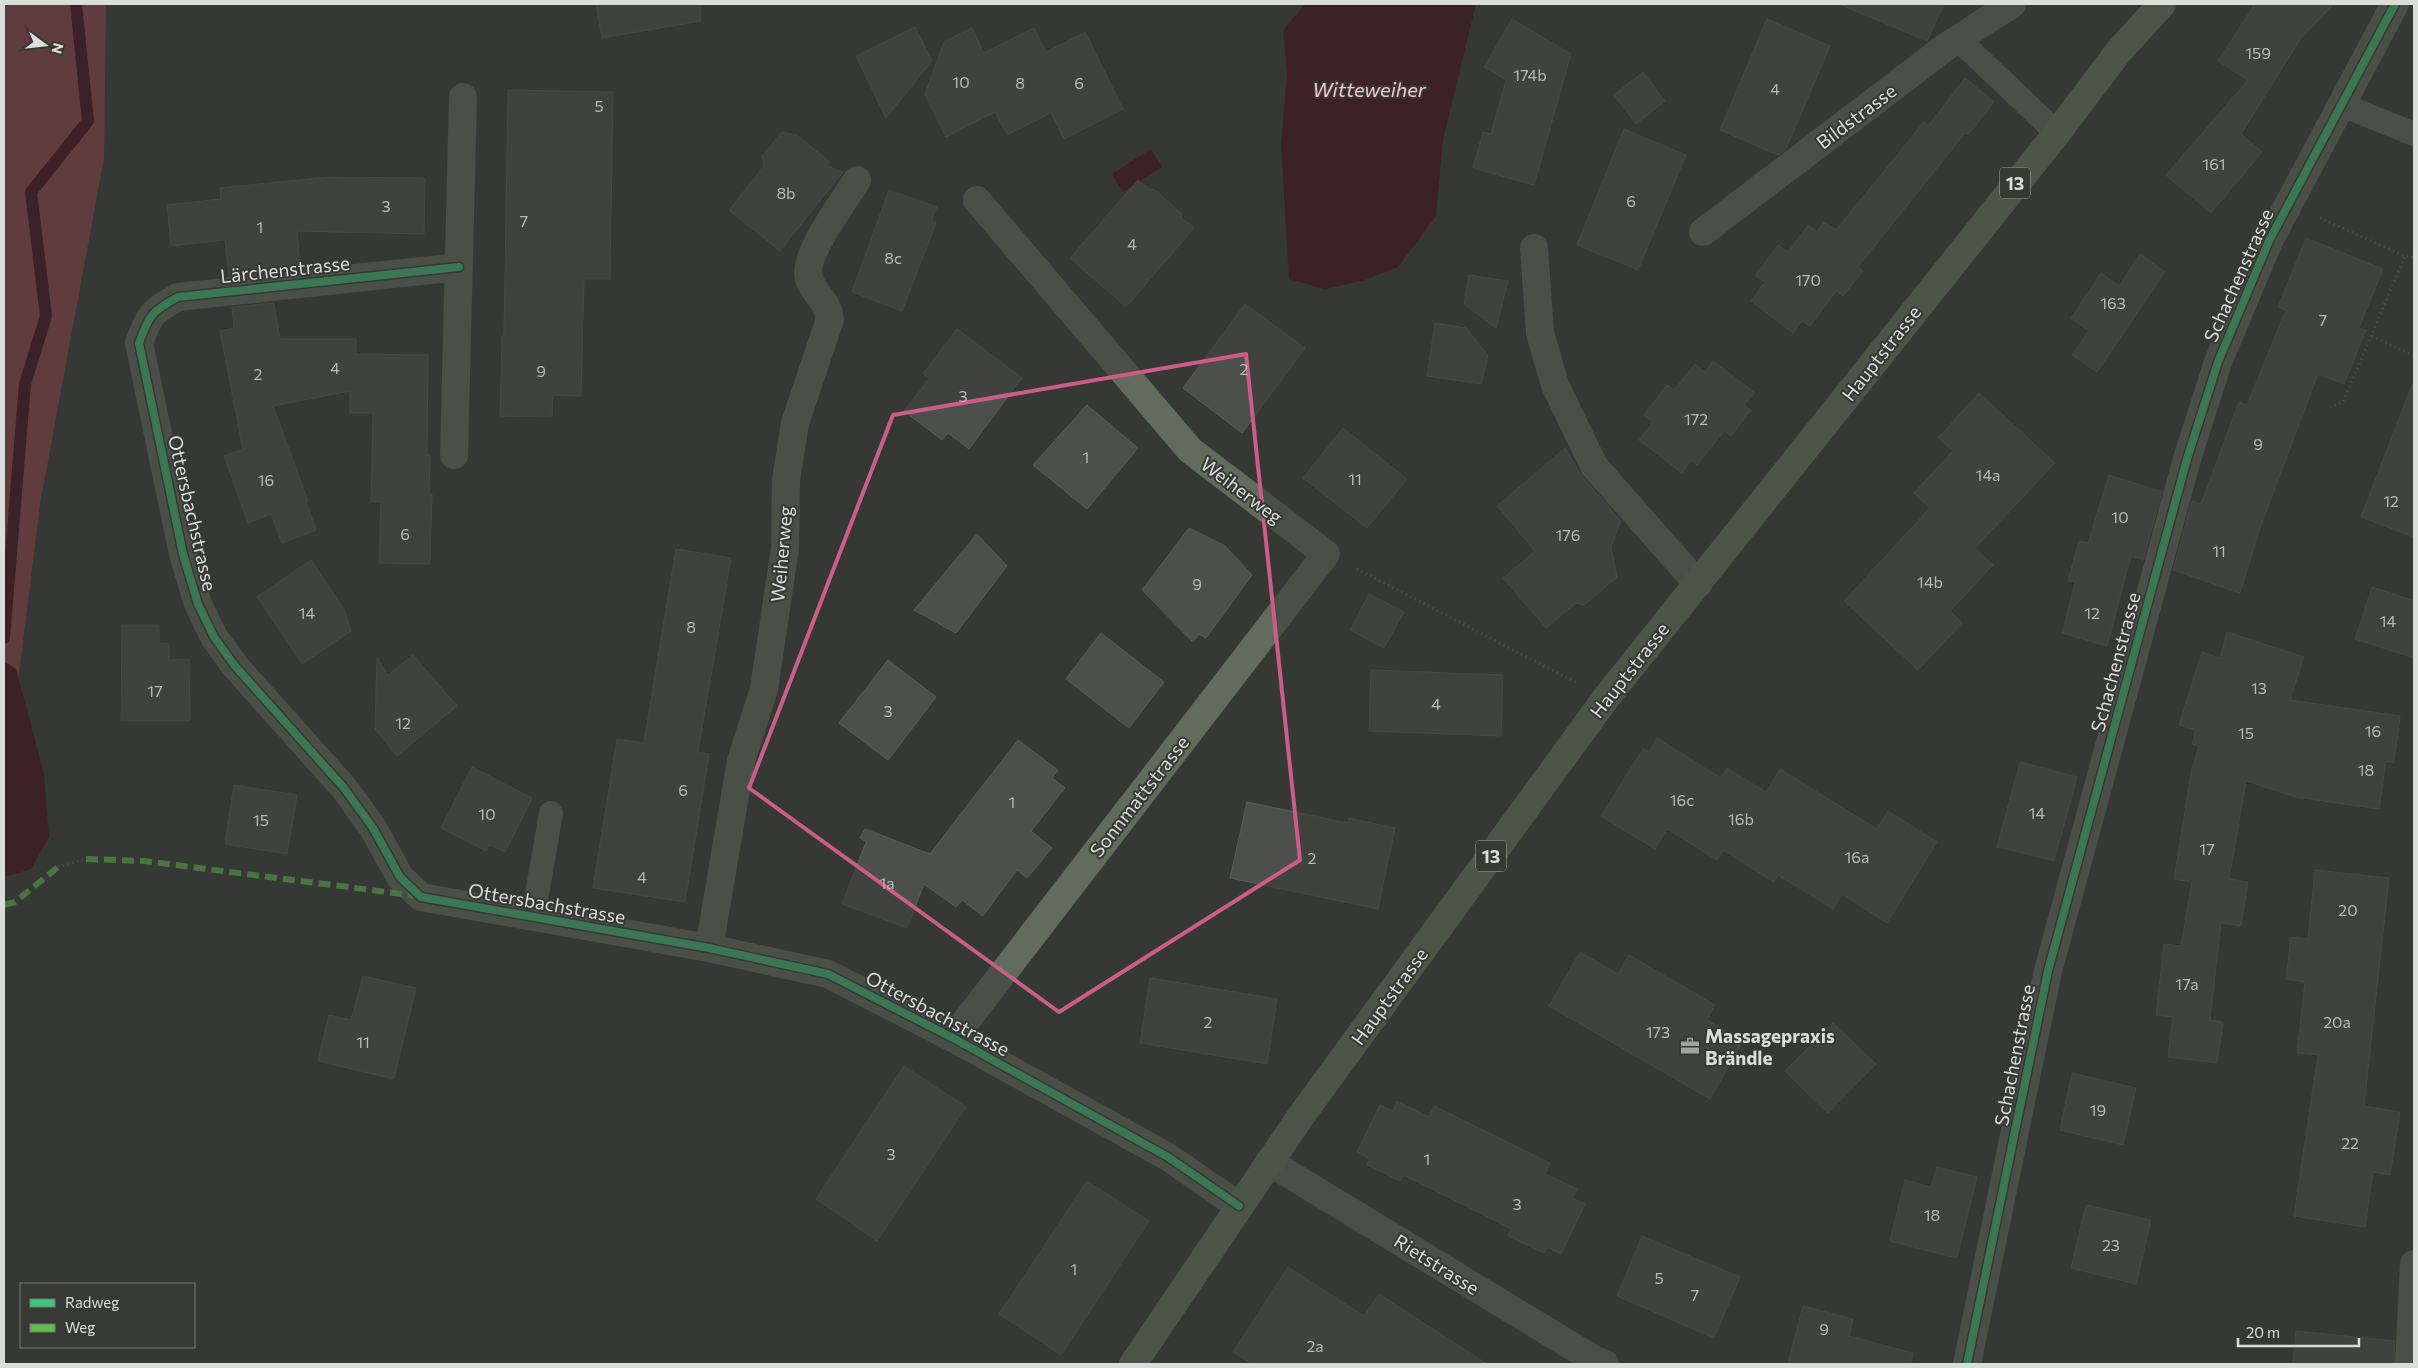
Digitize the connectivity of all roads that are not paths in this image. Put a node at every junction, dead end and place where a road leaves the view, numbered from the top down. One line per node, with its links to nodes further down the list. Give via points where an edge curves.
1 (2012, 4): 4 (street, Bildstrasse)
2 (2162, 4): 7 (main road, Hauptstrasse / 13, via 2118,51)
3 (2395, 4): 6 (street, Schachenstrasse)
4 (1958, 39): 7 (lane); 11 (street, Bildstrasse)
5 (463, 96): 13 (street)
6 (2342, 106): 8 (lane); 27 (street, Schachenstrasse, via 2269,241 2218,362 2187,459 2048,971)
7 (2057, 133): 17 (main road, Hauptstrasse / 13)
8 (2414, 134)
9 (857, 180): 20 (street, Weiherweg, via 814,250 809,266 808,277 829,309 830,319 795,423 786,480 785,548 764,689 741,761)
10 (977, 200): 16 (street, Weiherweg, via 1190,450)
11 (1703, 232)
12 (1534, 248): 17 (street, via 1540,333 1555,385 1594,466)
13 (459, 267): 14 (street, Lärchenstrasse, via 178,296 157,308 147,321); 15 (street)
14 (139, 343): 19 (street, Ottersbachstrasse, via 183,554 198,604 214,637 235,666 344,788 373,828 400,877 421,897)
15 (454, 455)
16 (1326, 554): 21 (street, Sonnmattstrasse)
17 (1698, 584): 22 (main road, Hauptstrasse / 13, via 1606,698)
18 (551, 813): 19 (lane)
19 (533, 917): 20 (street, Ottersbachstrasse)
20 (709, 948): 21 (street, Ottersbachstrasse, via 828,974)
21 (952, 1038): 23 (street, Ottersbachstrasse, via 1168,1157)
22 (1269, 1162): 23 (main road, Hauptstrasse / 13); 25 (street, Rietstrasse)
23 (1240, 1206): 26 (main road, Hauptstrasse / 13)
24 (2414, 1264): 28 (street)
25 (1596, 1363)
26 (1133, 1364)
27 (1967, 1364)
28 (2409, 1364)

